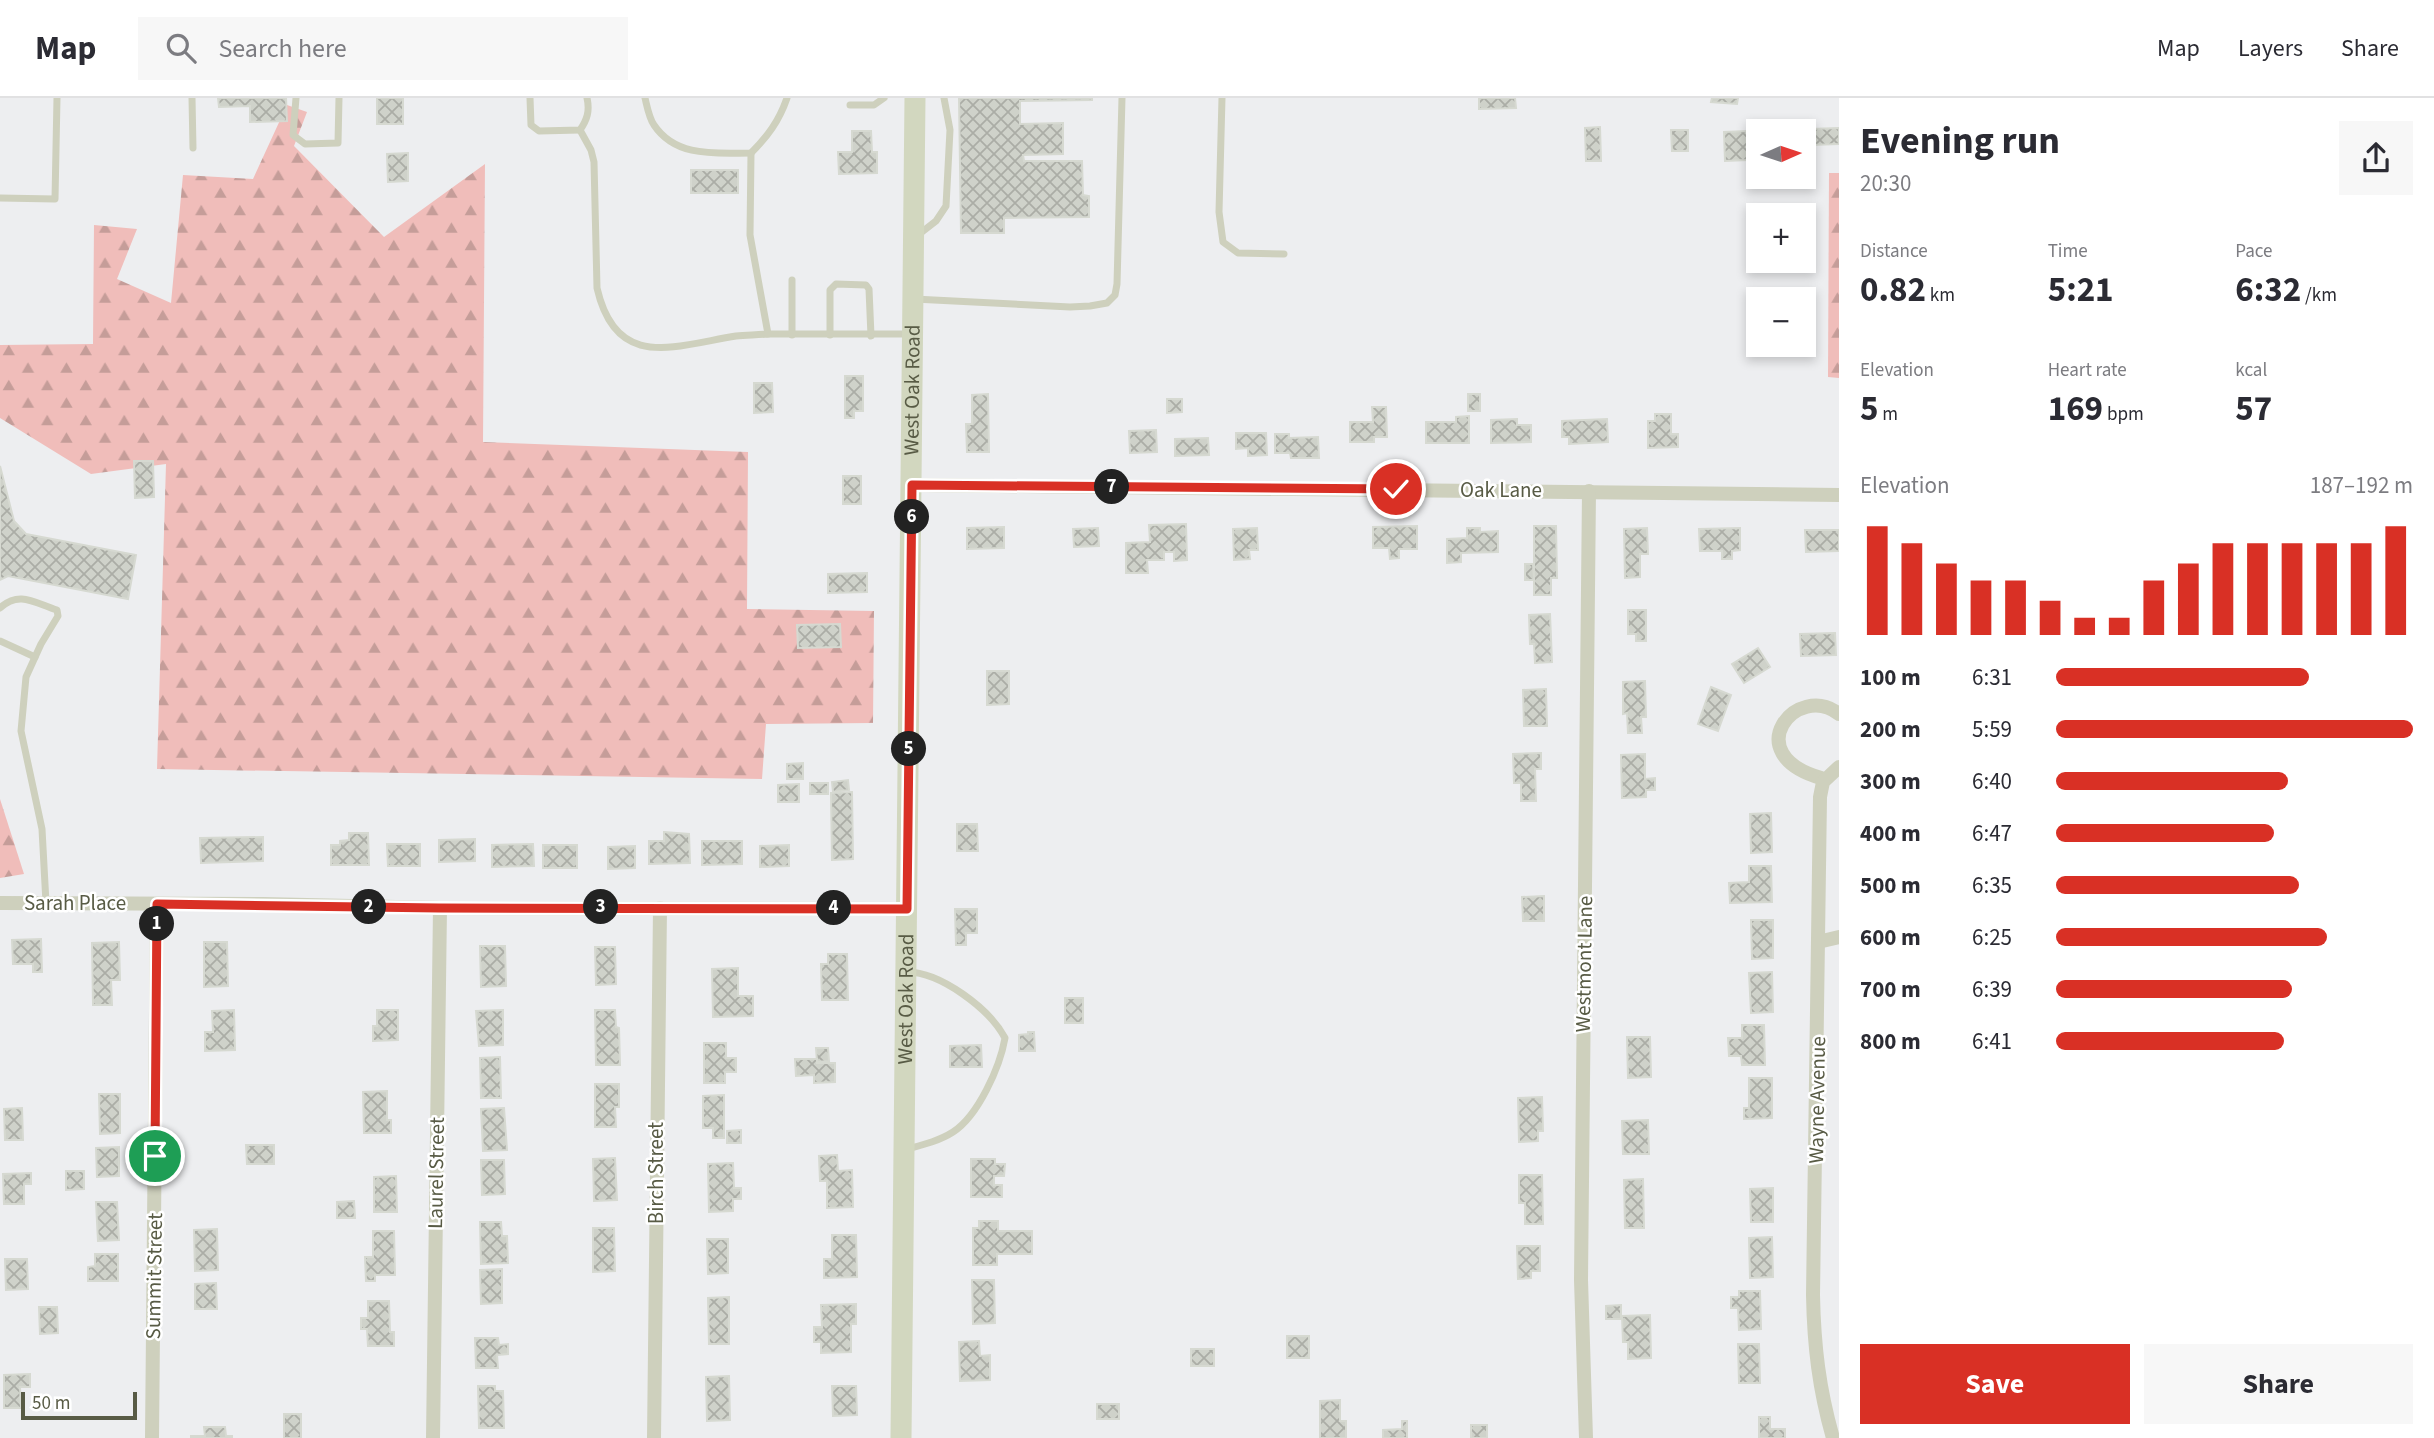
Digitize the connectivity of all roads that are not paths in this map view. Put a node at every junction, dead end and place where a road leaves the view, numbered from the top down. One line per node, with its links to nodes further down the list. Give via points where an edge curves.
1 (57, 98): 18 (lane, via 55,199)
2 (192, 98): 16 (lane)
3 (296, 98): 4 (lane, via 293,135 305,144 338,143)
4 (339, 98)
5 (530, 98): 15 (lane, via 531,125 539,131)
6 (587, 98): 15 (lane, via 586,121)
7 (645, 98): 17 (lane, via 653,124 675,146 701,153)
8 (787, 98): 17 (lane, via 769,135)
9 (884, 98): 14 (lane, via 874,105)
10 (915, 98): 19 (street, West Oak Road)
11 (944, 98): 19 (lane, via 950,130 946,206 936,221)
12 (1122, 98): 22 (lane, via 1117,284 1107,303 1070,307)
13 (1222, 98): 20 (lane, via 1219,212 1223,242 1238,253)
14 (850, 105)
15 (580, 130): 23 (lane, via 594,162 597,288 602,307 622,336 639,344 679,348)
16 (193, 148)
17 (751, 153): 23 (lane, via 750,234)
18 (0, 198)
19 (914, 238): 22 (street, West Oak Road)
20 (1284, 254)
21 (792, 280): 25 (lane)
22 (913, 299): 24 (street, West Oak Road)
23 (768, 334): 25 (lane)
24 (913, 334): 27 (lane); 28 (street, West Oak Road)
25 (792, 335): 26 (lane)
26 (830, 335): 27 (lane); 27 (lane, via 830,290 836,284 866,285 869,289)
27 (870, 336)
28 (912, 485): 29 (street, Oak Lane); 42 (street, West Oak Road)
29 (1589, 491): 30 (street, Oak Lane); 51 (street, Westmont Lane, via 1581,1280)
30 (1839, 495)
31 (0, 608): 33 (lane, via 18,598 57,610)
32 (0, 641): 33 (lane)
33 (35, 657): 38 (lane, via 26,677 21,731 42,829)
34 (1839, 714): 36 (street, via 1810,705 1790,715 1779,733 1781,753 1787,761)
35 (1839, 767): 44 (street, Wayne Avenue, via 1824,782 1820,797)
36 (1821, 778)
37 (0, 903): 38 (street, Sarah Place)
38 (46, 903): 39 (street, Sarah Place)
39 (157, 904): 40 (street, Sarah Place); 47 (street, Summit Street)
40 (439, 908): 41 (street, Sarah Place); 48 (street, Laurel Street)
41 (660, 908): 42 (street, Sarah Place); 49 (street, Birch Street)
42 (907, 909): 45 (street, West Oak Road)
43 (1839, 937): 44 (street)
44 (1818, 942): 52 (street, Wayne Avenue, via 1814,1346)
45 (906, 972): 46 (street, West Oak Road); 46 (lane, via 936,977 978,1006 1005,1038 995,1071 971,1115 954,1132)
46 (904, 1150): 50 (street, West Oak Road)
47 (152, 1438)
48 (433, 1438)
49 (654, 1438)
50 (901, 1438)
51 (1586, 1438)
52 (1833, 1438)

